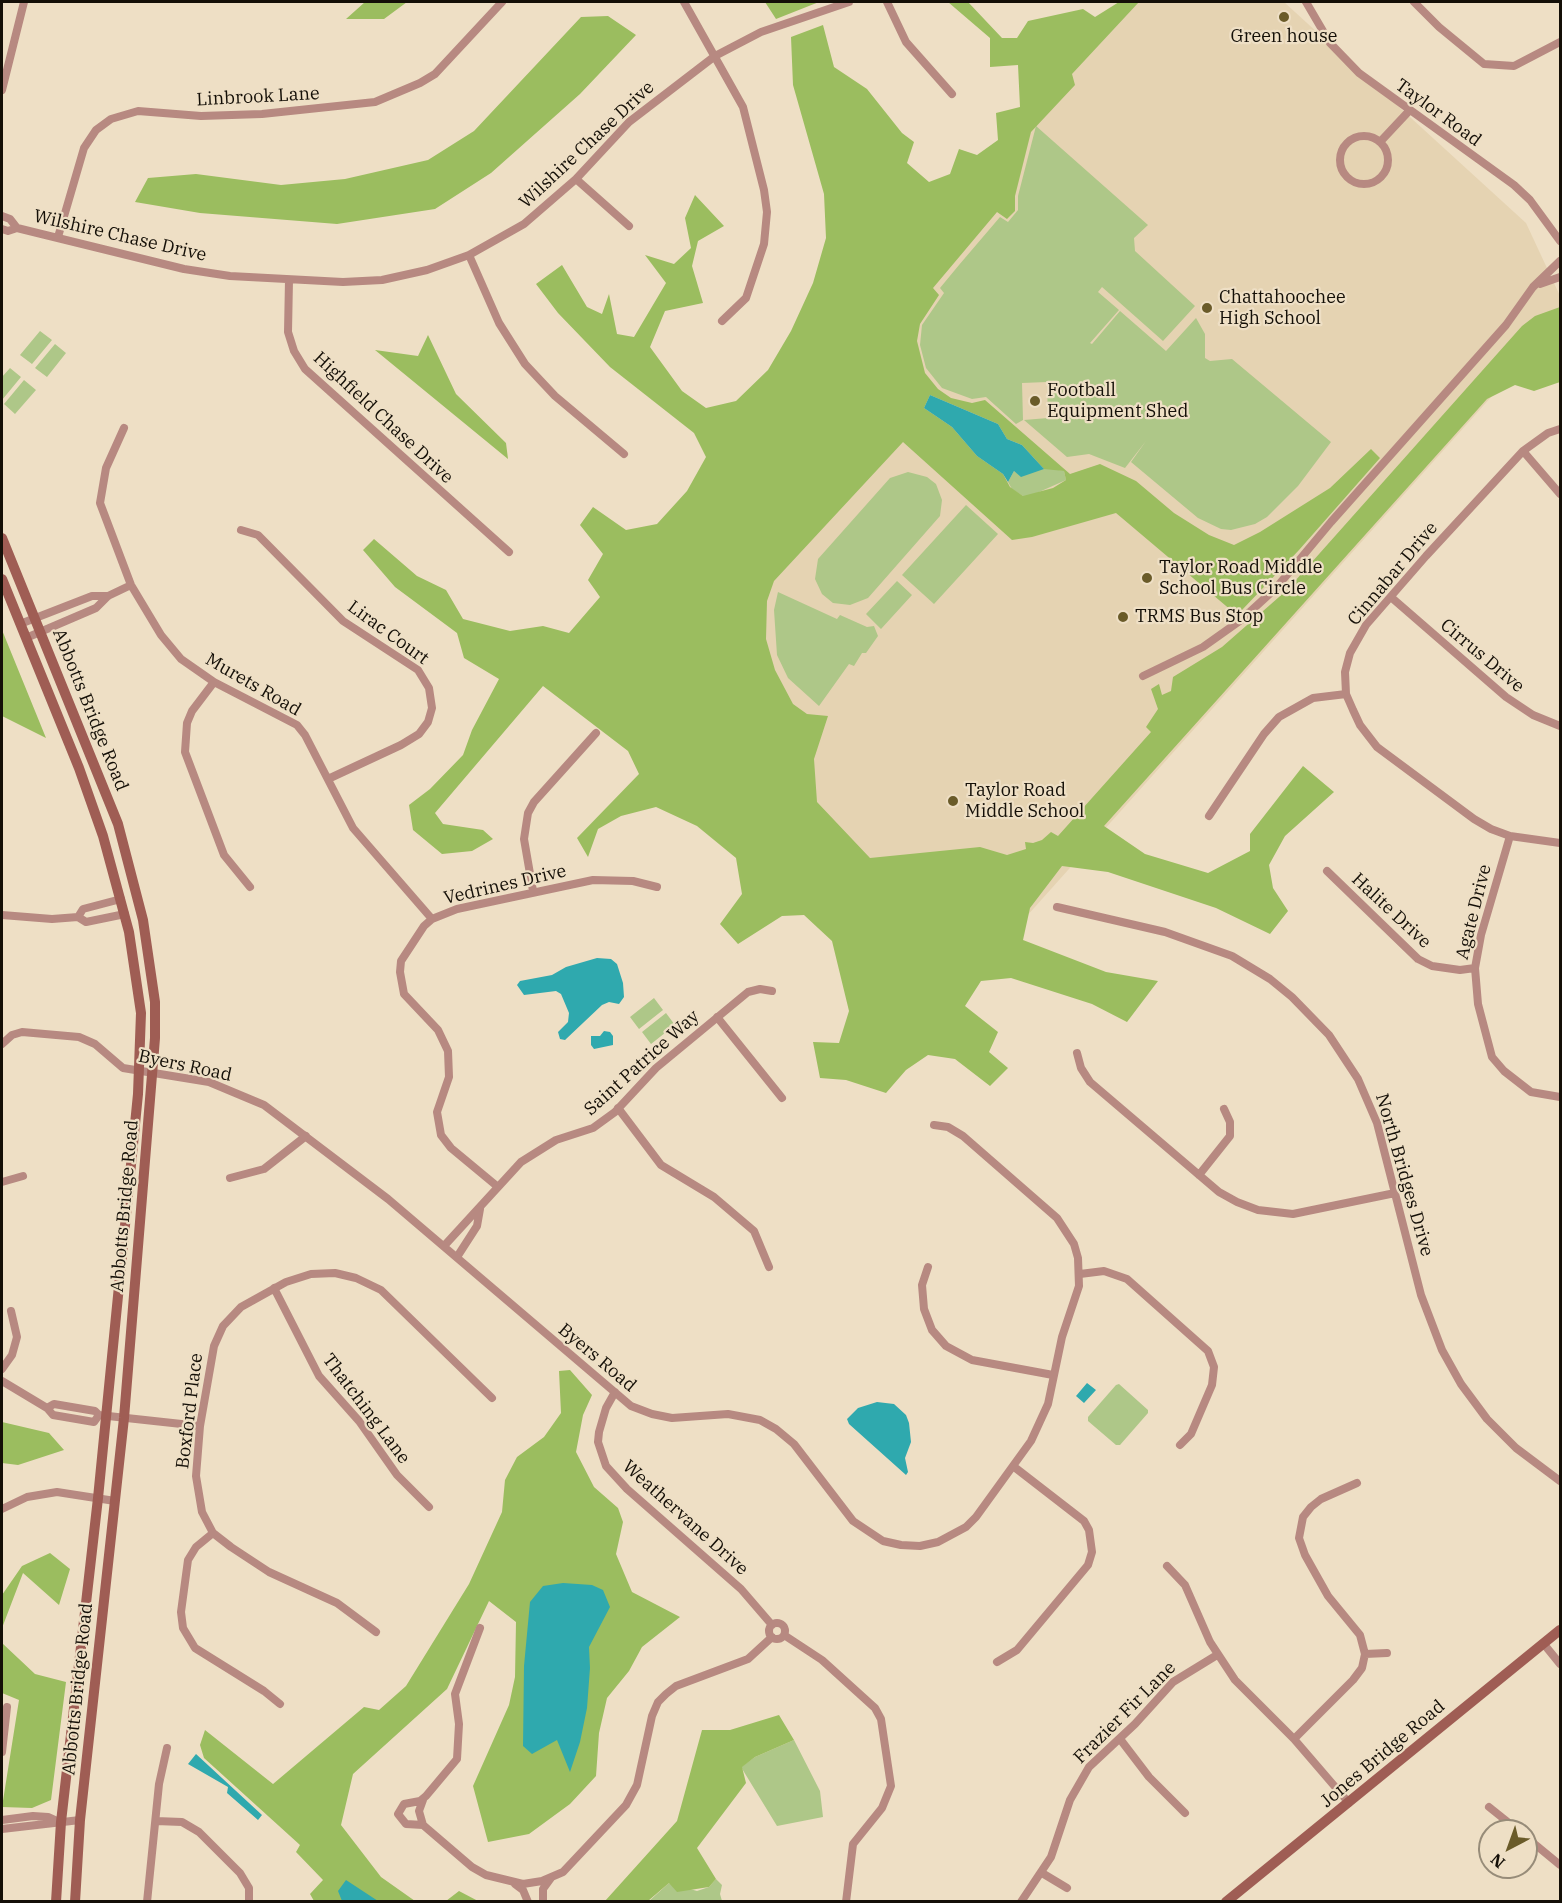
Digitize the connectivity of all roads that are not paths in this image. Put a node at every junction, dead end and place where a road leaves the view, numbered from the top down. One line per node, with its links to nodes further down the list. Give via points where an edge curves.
1 (24, 2): 10 (street)
2 (502, 2): 19 (street, Linbrook Lane, via 435,74 375,102 262,114 201,116 138,111 111,119 96,130 84,148)
3 (684, 2): 9 (street)
4 (849, 2): 9 (street, Wilshire Chase Drive, via 761,32)
5 (886, 2): 11 (street, via 906,42)
6 (1306, 2): 12 (street, Taylor Road, via 1330,44 1359,73)
7 (1414, 2): 8 (street, via 1484,64 1514,66)
8 (1560, 42)
9 (715, 56): 14 (street, Wilshire Chase Drive, via 629,122); 26 (street, via 742,107 767,212 764,244 746,298)
10 (2, 90)
11 (952, 94)
12 (1409, 111): 13 (street); 20 (street, Taylor Road, via 1514,185 1530,200)
13 (1380, 142): 13 (street, via 1360,136 1345,145 1341,167 1350,181 1374,183 1385,173 1388,154)
14 (576, 179): 16 (street); 21 (street, Wilshire Chase Drive, via 524,224)
15 (2, 216): 17 (street, Wilshire Chase Drive)
16 (629, 226)
17 (17, 228): 18 (street, Wilshire Chase Drive); 19 (street, Wilshire Chase Drive)
18 (2, 229)
19 (58, 237): 24 (street, Wilshire Chase Drive, via 184,269)
20 (1560, 242)
21 (469, 255): 24 (street, Wilshire Chase Drive, via 382,280); 30 (street, via 499,323 525,364 555,396)
22 (1560, 261): 25 (street)
23 (1560, 277): 25 (street)
24 (289, 280): 34 (street, Highfield Chase Drive, via 288,332 304,369)
25 (1533, 287): 43 (street, via 1506,325 1276,588 1203,647)
26 (722, 321)
27 (124, 428): 36 (street, Murets Road, via 106,468 100,503)
28 (1560, 429): 29 (street, Cinnabar Drive)
29 (1523, 451): 31 (street); 38 (street, Cinnabar Drive)
30 (624, 454)
31 (1560, 494)
32 (241, 530): 48 (street, Lirac Court, via 258,535 343,621 418,670 432,698 428,722 419,734 402,746)
33 (2, 538): 39 (main road, Abbotts Bridge Road)
34 (509, 552)
35 (2, 579): 40 (main road, Abbotts Bridge Road)
36 (131, 585): 37 (street); 44 (street, Murets Road, via 160,635 181,659)
37 (108, 596): 39 (street, via 92,596); 41 (street, via 96,608)
38 (1392, 598): 45 (street, Cinnabar Drive, via 1366,625 1350,653 1345,672); 46 (street, Cirrus Drive, via 1506,697 1533,715)
39 (35, 618): 40 (street); 41 (main road, Abbotts Bridge Road)
40 (20, 624): 42 (main road, Abbotts Bridge Road)
41 (40, 632): 42 (street); 68 (main road, Abbotts Bridge Road, via 108,796 128,856 143,920 155,1002)
42 (26, 638): 56 (main road, Abbotts Bridge Road, via 80,768)
43 (1143, 676)
44 (214, 682): 48 (street, Murets Road, via 297,725); 53 (street, via 192,711 184,753 224,855)
45 (1346, 694): 49 (street, via 1313,698 1280,717 1264,734); 50 (street, Cinnabar Drive, via 1360,725 1377,747 1474,819)
46 (1560, 726)
47 (596, 733): 55 (street, via 528,813 524,839)
48 (328, 779): 61 (street, Murets Road, via 353,828)
49 (1209, 816)
50 (1510, 836): 51 (street, Cinnabar Drive); 62 (street, Agate Drive, via 1480,935)
51 (1560, 843)
52 (1327, 871): 62 (street, Halite Drive, via 1418,958 1432,966)
53 (250, 887)
54 (657, 887): 55 (street, Vedrines Drive, via 606,878)
55 (533, 891): 61 (street, Vedrines Drive)
56 (121, 899): 58 (main road, Abbotts Bridge Road); 60 (street, via 83,909)
57 (1057, 907): 80 (street, North Bridges Drive, via 1211,946 1252,966 1292,997 1329,1035 1358,1079 1377,1123)
58 (125, 914): 60 (street, via 92,922); 67 (main road, Abbotts Bridge Road, via 141,1013)
59 (2, 915): 60 (street)
60 (78, 917)
61 (432, 919): 79 (street, Vedrines Drive, via 401,961 401,983 410,1003 438,1030 448,1050 449,1077 437,1112 441,1135 451,1148)
62 (1475, 968): 69 (street, Agate Drive, via 1478,1004 1492,1057 1531,1092)
63 (772, 991): 64 (street, Saint Patrice Way, via 748,992)
64 (717, 1017): 70 (street); 71 (street, Saint Patrice Way, via 656,1068)
65 (2, 1044): 67 (street, Byers Road, via 22,1032 78,1037 95,1044 123,1068)
66 (1077, 1053): 75 (street, via 1090,1082)
67 (140, 1072): 68 (street, Byers Road); 94 (main road, Abbotts Bridge Road)
68 (153, 1073): 74 (street, Byers Road, via 209,1082 235,1091 264,1105); 95 (main road, Abbotts Bridge Road)
69 (1560, 1097)
70 (782, 1098)
71 (618, 1108): 79 (street, Saint Patrice Way, via 593,1128 537,1150); 84 (street, via 661,1165 714,1197 754,1231)
72 (1224, 1109): 75 (street, via 1230,1122 1230,1136)
73 (934, 1125): 86 (street, Byers Road, via 948,1127 963,1136 1057,1218 1074,1244)
74 (306, 1136): 77 (street, via 264,1169); 82 (street, Byers Road)
75 (1199, 1175): 80 (street, via 1237,1203 1279,1214 1310,1212)
76 (23, 1176): 78 (street)
77 (230, 1178)
78 (2, 1182)
79 (498, 1186): 81 (street, Saint Patrice Way)
80 (1395, 1192): 99 (street, North Bridges Drive, via 1428,1314 1461,1384 1487,1419 1516,1448)
81 (480, 1209): 82 (street, Saint Patrice Way, via 467,1218); 83 (street, Saint Patrice Way, via 477,1226)
82 (444, 1246): 83 (street, Byers Road)
83 (457, 1257): 92 (street, Byers Road)
84 (769, 1267)
85 (928, 1268): 90 (street, via 922,1285 924,1309 932,1330 946,1346 972,1360)
86 (1080, 1274): 90 (street, Byers Road, via 1077,1298); 97 (street, via 1104,1271 1127,1279 1208,1351 1214,1368 1212,1385 1191,1434)
87 (274, 1288): 93 (street, Boxford Place, via 311,1274 335,1274 356,1278 381,1290); 96 (street, Boxford Place, via 241,1307 223,1326 213,1346); 103 (street, Thatching Lane, via 319,1376 359,1421 397,1475)
88 (11, 1311): 89 (street, via 16,1337 12,1355)
89 (2, 1369)
90 (1053, 1375): 98 (street, Byers Road, via 1041,1421)
91 (2, 1382): 94 (street, via 53,1415 94,1422)
92 (615, 1392): 98 (street, Byers Road, via 631,1406 652,1414 672,1418 744,1416 768,1424 794,1444 854,1521 883,1541 901,1545 938,1542 966,1527); 107 (street, Weathervane Drive, via 599,1432 606,1466 741,1589)
93 (492, 1398)
94 (103, 1416): 95 (street); 101 (main road, Abbotts Bridge Road)
95 (124, 1418): 96 (street); 102 (main road, Abbotts Bridge Road)
96 (200, 1426): 105 (street, Boxford Place, via 197,1494)
97 (1180, 1446)
98 (1013, 1466): 117 (street, via 1084,1521 1092,1552 1088,1565 1017,1650)
99 (1560, 1481)
100 (1357, 1483): 115 (street, via 1311,1507 1303,1517 1299,1538 1328,1596 1360,1635)
101 (98, 1498): 102 (street); 104 (street, via 57,1492); 133 (main road, Abbotts Bridge Road)
102 (115, 1501): 131 (main road, Abbotts Bridge Road)
103 (429, 1507)
104 (2, 1509)
105 (213, 1533): 110 (street, via 269,1572 337,1603); 119 (street, via 188,1560 182,1596 183,1628 195,1648)
106 (1167, 1566): 116 (street, via 1185,1585)
107 (772, 1624): 111 (street, via 783,1625); 112 (street)
108 (480, 1628): 125 (street, via 455,1694 459,1724 457,1759)
109 (1560, 1630): 113 (main road, Jones Bridge Road)
110 (376, 1632)
111 (784, 1635): 112 (street); 149 (street, via 822,1660 881,1719 891,1786 882,1808 853,1844)
112 (772, 1637): 139 (street, via 748,1659 676,1686 658,1702 633,1795 589,1848)
113 (1543, 1643): 118 (street); 126 (main road, Jones Bridge Road)
114 (1387, 1653): 115 (street)
115 (1365, 1654): 122 (street, via 1362,1668 1353,1680)
116 (1217, 1655): 121 (street, Frazier Fir Lane, via 1173,1682); 122 (street, via 1235,1680)
117 (997, 1662)
118 (1560, 1664)
119 (280, 1704)
120 (7, 1707): 124 (street)
121 (1120, 1739): 128 (street, via 1149,1778); 138 (street, Frazier Fir Lane, via 1080,1779 1052,1857)
122 (1294, 1739): 126 (street)
123 (167, 1748): 132 (street)
124 (2, 1752)
125 (426, 1796): 134 (street, via 419,1811); 134 (street, via 404,1804 398,1814 406,1824)
126 (1349, 1803): 142 (main road, Jones Bridge Road)
127 (1489, 1807): 129 (street)
128 (1185, 1813)
129 (1504, 1819)
130 (2, 1820): 133 (street, via 33,1816)
131 (80, 1820): 133 (street); 145 (main road, Abbotts Bridge Road)
132 (156, 1821): 143 (street, via 182,1822 199,1832 240,1873 249,1888); 146 (street)
133 (61, 1822): 135 (street); 144 (main road, Abbotts Bridge Road)
134 (423, 1825): 140 (street, via 472,1867)
135 (2, 1829)
136 (1538, 1847): 137 (street)
137 (1560, 1865)
138 (1042, 1873): 141 (street); 150 (street, Frazier Fir Lane)
139 (552, 1878): 140 (street, via 532,1884); 148 (street, via 543,1889)
140 (513, 1883): 147 (street, via 523,1890)
141 (1067, 1888)
142 (1232, 1900)
143 (249, 1901)
144 (56, 1902)
145 (75, 1902)
146 (147, 1902)
147 (528, 1902)
148 (543, 1902)
149 (846, 1902)
150 (1021, 1902)

